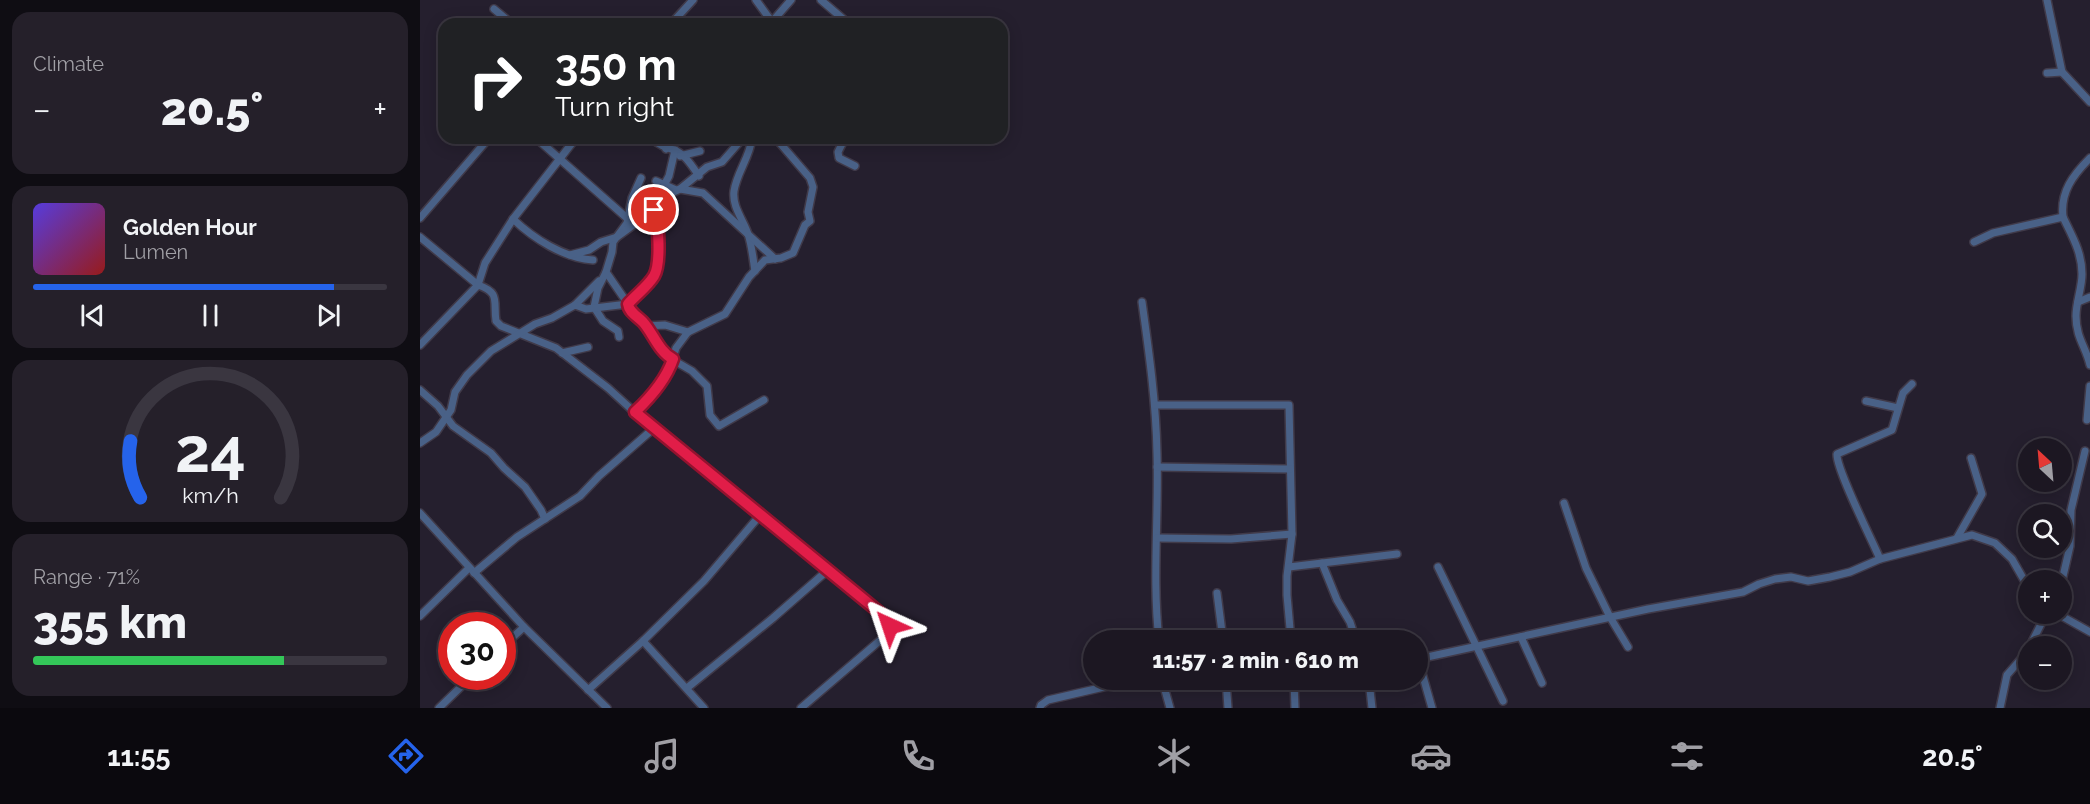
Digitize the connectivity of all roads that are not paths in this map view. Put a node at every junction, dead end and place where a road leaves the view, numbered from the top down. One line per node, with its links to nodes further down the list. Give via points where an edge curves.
1 (693, 0): 8 (street)
2 (756, 0): 9 (street)
3 (792, 0): 10 (street)
4 (821, 0): 11 (street)
5 (2047, 0): 12 (street)
6 (494, 9): 7 (street)
7 (505, 18)
8 (676, 18)
9 (768, 18)
10 (776, 18)
11 (842, 18)
12 (2062, 72): 13 (street); 14 (street)
13 (2047, 73)
14 (2090, 102)
15 (484, 144): 43 (street)
16 (543, 144): 29 (street)
17 (572, 144): 29 (street)
18 (659, 144): 24 (street)
19 (671, 144): 24 (street)
20 (738, 144): 32 (street, via 722,162 707,167)
21 (751, 144): 45 (street, via 734,192 735,207)
22 (781, 144): 50 (street, via 802,167 813,187 807,212 810,221 793,253)
23 (842, 144): 31 (street, via 839,158)
24 (666, 149): 25 (street)
25 (675, 150): 27 (street); 30 (street)
26 (699, 151): 27 (street)
27 (682, 155): 30 (street); 32 (street)
28 (2090, 158): 42 (street, via 2070,180 2061,203)
29 (561, 159): 41 (street); 44 (street)
30 (672, 160): 35 (street)
31 (855, 166)
32 (699, 176): 36 (street)
33 (641, 178): 37 (street)
34 (656, 181): 35 (street)
35 (664, 183): 36 (street); 38 (street)
36 (678, 189): 38 (street); 45 (street, via 703,193)
37 (632, 197): 39 (street); 41 (street)
38 (658, 198): 39 (street); 40 (street)
39 (640, 202): 41 (street)
40 (654, 210): 47 (street); 58 (street, via 658,229 657,268)
41 (630, 215): 47 (street)
42 (2063, 217): 48 (street, via 1994,233); 57 (street, via 2077,243 2081,261)
43 (420, 218)
44 (513, 219): 49 (street, via 528,234); 54 (street, via 485,263)
45 (748, 235): 50 (street); 52 (street)
46 (420, 237): 54 (street)
47 (617, 237): 49 (street); 53 (street)
48 (1974, 242)
49 (570, 255): 51 (street)
50 (775, 259): 52 (street, via 765,260)
51 (592, 260)
52 (755, 271): 62 (street, via 725,314)
53 (606, 272): 58 (street); 59 (street); 60 (street)
54 (478, 285): 63 (street, via 494,295 496,321); 65 (street)
55 (2090, 297): 57 (street)
56 (1142, 302): 75 (street)
57 (2078, 302): 69 (street, via 2078,336)
58 (628, 304): 60 (street); 61 (street, via 628,309)
59 (575, 305): 60 (street); 63 (street)
60 (594, 308): 64 (street, via 603,321 618,331)
61 (646, 326): 62 (street, via 665,325); 68 (street)
62 (688, 332): 68 (street)
63 (520, 333): 67 (street); 78 (street, via 491,351 467,375 455,392)
64 (619, 338)
65 (420, 345)
66 (588, 347): 67 (street)
67 (562, 353): 77 (street)
68 (673, 359): 73 (street, via 692,370 707,386 710,415 719,426); 77 (street, via 669,371)
69 (2090, 365)
70 (1912, 384): 76 (street, via 1903,393)
71 (2090, 386): 79 (street)
72 (420, 390): 78 (street)
73 (764, 400)
74 (1866, 401): 76 (street)
75 (1155, 405): 84 (street); 85 (street, via 1289,405)
76 (1899, 408): 94 (street, via 1892,430 1837,454)
77 (635, 412): 80 (street)
78 (446, 417): 81 (street, via 436,432); 89 (street, via 525,487)
79 (2087, 420)
80 (653, 429): 88 (street); 89 (street, via 580,496)
81 (420, 443)
82 (2085, 451): 100 (street, via 2071,510)
83 (1971, 458): 92 (street, via 1982,494)
84 (1157, 467): 85 (street); 91 (street)
85 (1290, 469): 90 (street)
86 (1564, 503): 104 (street, via 1586,568)
87 (420, 513): 101 (street)
88 (761, 514): 98 (street); 114 (street, via 704,580)
89 (544, 519): 101 (street)
90 (1292, 534): 91 (street, via 1231,539); 96 (street)
91 (1157, 538): 107 (street)
92 (1957, 538): 94 (street); 99 (street, via 1972,535 1995,543)
93 (1397, 554): 95 (street)
94 (1880, 559): 104 (street, via 1830,577 1775,579 1743,592)
95 (1323, 563): 96 (street); 110 (street)
96 (1289, 567): 109 (street)
97 (1438, 567): 115 (street)
98 (828, 570): 120 (street); 130 (street, via 884,616 890,626 884,637)
99 (2018, 570)
100 (2064, 570)
101 (471, 571): 103 (street); 106 (street)
102 (1217, 593): 108 (street)
103 (420, 616)
104 (1610, 617): 113 (street); 116 (street)
105 (2072, 622): 111 (street)
106 (524, 627): 112 (street); 122 (street)
107 (1158, 630)
108 (1222, 630)
109 (1290, 630)
110 (1353, 630)
111 (2090, 632)
112 (516, 634)
113 (1521, 637): 115 (street); 119 (street)
114 (643, 641): 120 (street); 122 (street)
115 (1477, 647): 117 (street); 129 (street)
116 (1628, 647)
117 (1428, 657)
118 (2018, 662): 140 (street, via 2007,675)
119 (1542, 683)
120 (687, 688): 133 (street)
121 (458, 690): 131 (street)
122 (588, 690): 132 (street)
123 (1091, 690): 134 (street, via 1048,700)
124 (1165, 690): 135 (street)
125 (1227, 690): 136 (street)
126 (1294, 690): 137 (street)
127 (1370, 690): 138 (street)
128 (1427, 690): 139 (street)
129 (1503, 701)
130 (803, 707)
131 (439, 708)
132 (607, 708)
133 (704, 708)
134 (1040, 708)
135 (1170, 708)
136 (1228, 708)
137 (1295, 708)
138 (1372, 708)
139 (1432, 708)
140 (2000, 708)

